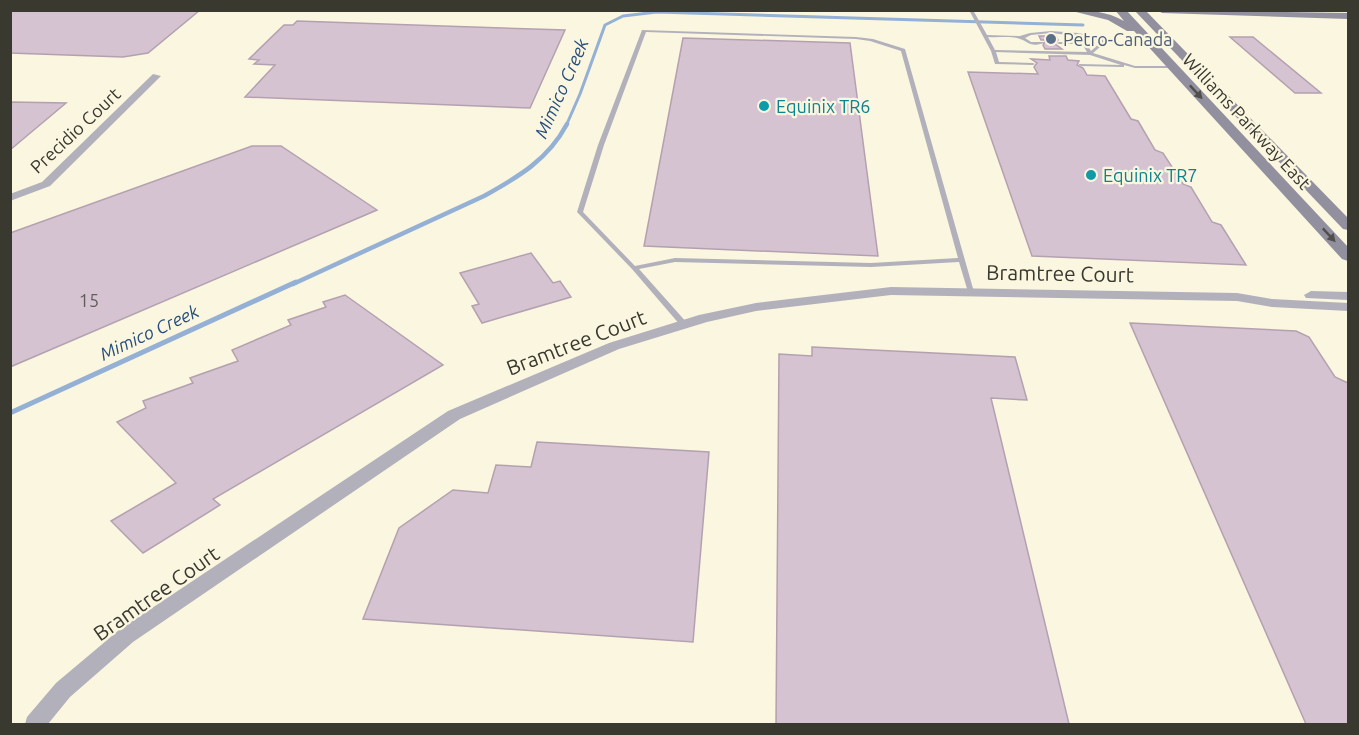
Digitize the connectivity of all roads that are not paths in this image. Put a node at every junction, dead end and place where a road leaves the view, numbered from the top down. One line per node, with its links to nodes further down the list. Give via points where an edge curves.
1 (971, 10): 8 (lane)
2 (1073, 10): 7 (main road, via 1111,18)
3 (1120, 10): 7 (main road, Williams Parkway East)
4 (1139, 10): 25 (main road, Williams Parkway East)
5 (1162, 10): 6 (main road)
6 (1348, 16)
7 (1141, 35): 22 (main road, Williams Parkway East)
8 (985, 36): 10 (lane); 15 (lane)
9 (1079, 36): 10 (lane, via 1031,33); 11 (lane); 14 (lane); 17 (lane, via 1105,40)
10 (1020, 37): 12 (lane, via 1030,43)
11 (1056, 38)
12 (1041, 40)
13 (1059, 43): 14 (lane)
14 (1084, 44): 17 (lane)
15 (993, 51): 16 (lane); 18 (lane, via 998,63)
16 (1014, 52): 17 (lane); 18 (lane)
17 (1090, 54): 21 (lane)
18 (1019, 64): 19 (lane)
19 (1033, 64)
20 (1081, 65): 21 (lane)
21 (1135, 67): 22 (lane)
22 (1172, 67): 26 (main road, Williams Parkway East, one-way to 26)
23 (156, 76): 24 (street, Precidio Court, via 46,184)
24 (10, 198)
25 (1348, 226)
26 (1348, 256)
27 (962, 260): 28 (lane, via 871,265 675,260); 28 (lane, via 903,50 856,38 644,31 580,212); 29 (lane)
28 (634, 268): 33 (lane)
29 (971, 292): 31 (street, Bramtree Court); 33 (street, Bramtree Court, via 891,291 799,300)
30 (1348, 296): 31 (street, Bramtree Court)
31 (1237, 297): 32 (street, Bramtree Court)
32 (1348, 307)
33 (684, 324): 34 (street, Bramtree Court, via 614,346 454,415 126,636 63,690)
34 (34, 724)

